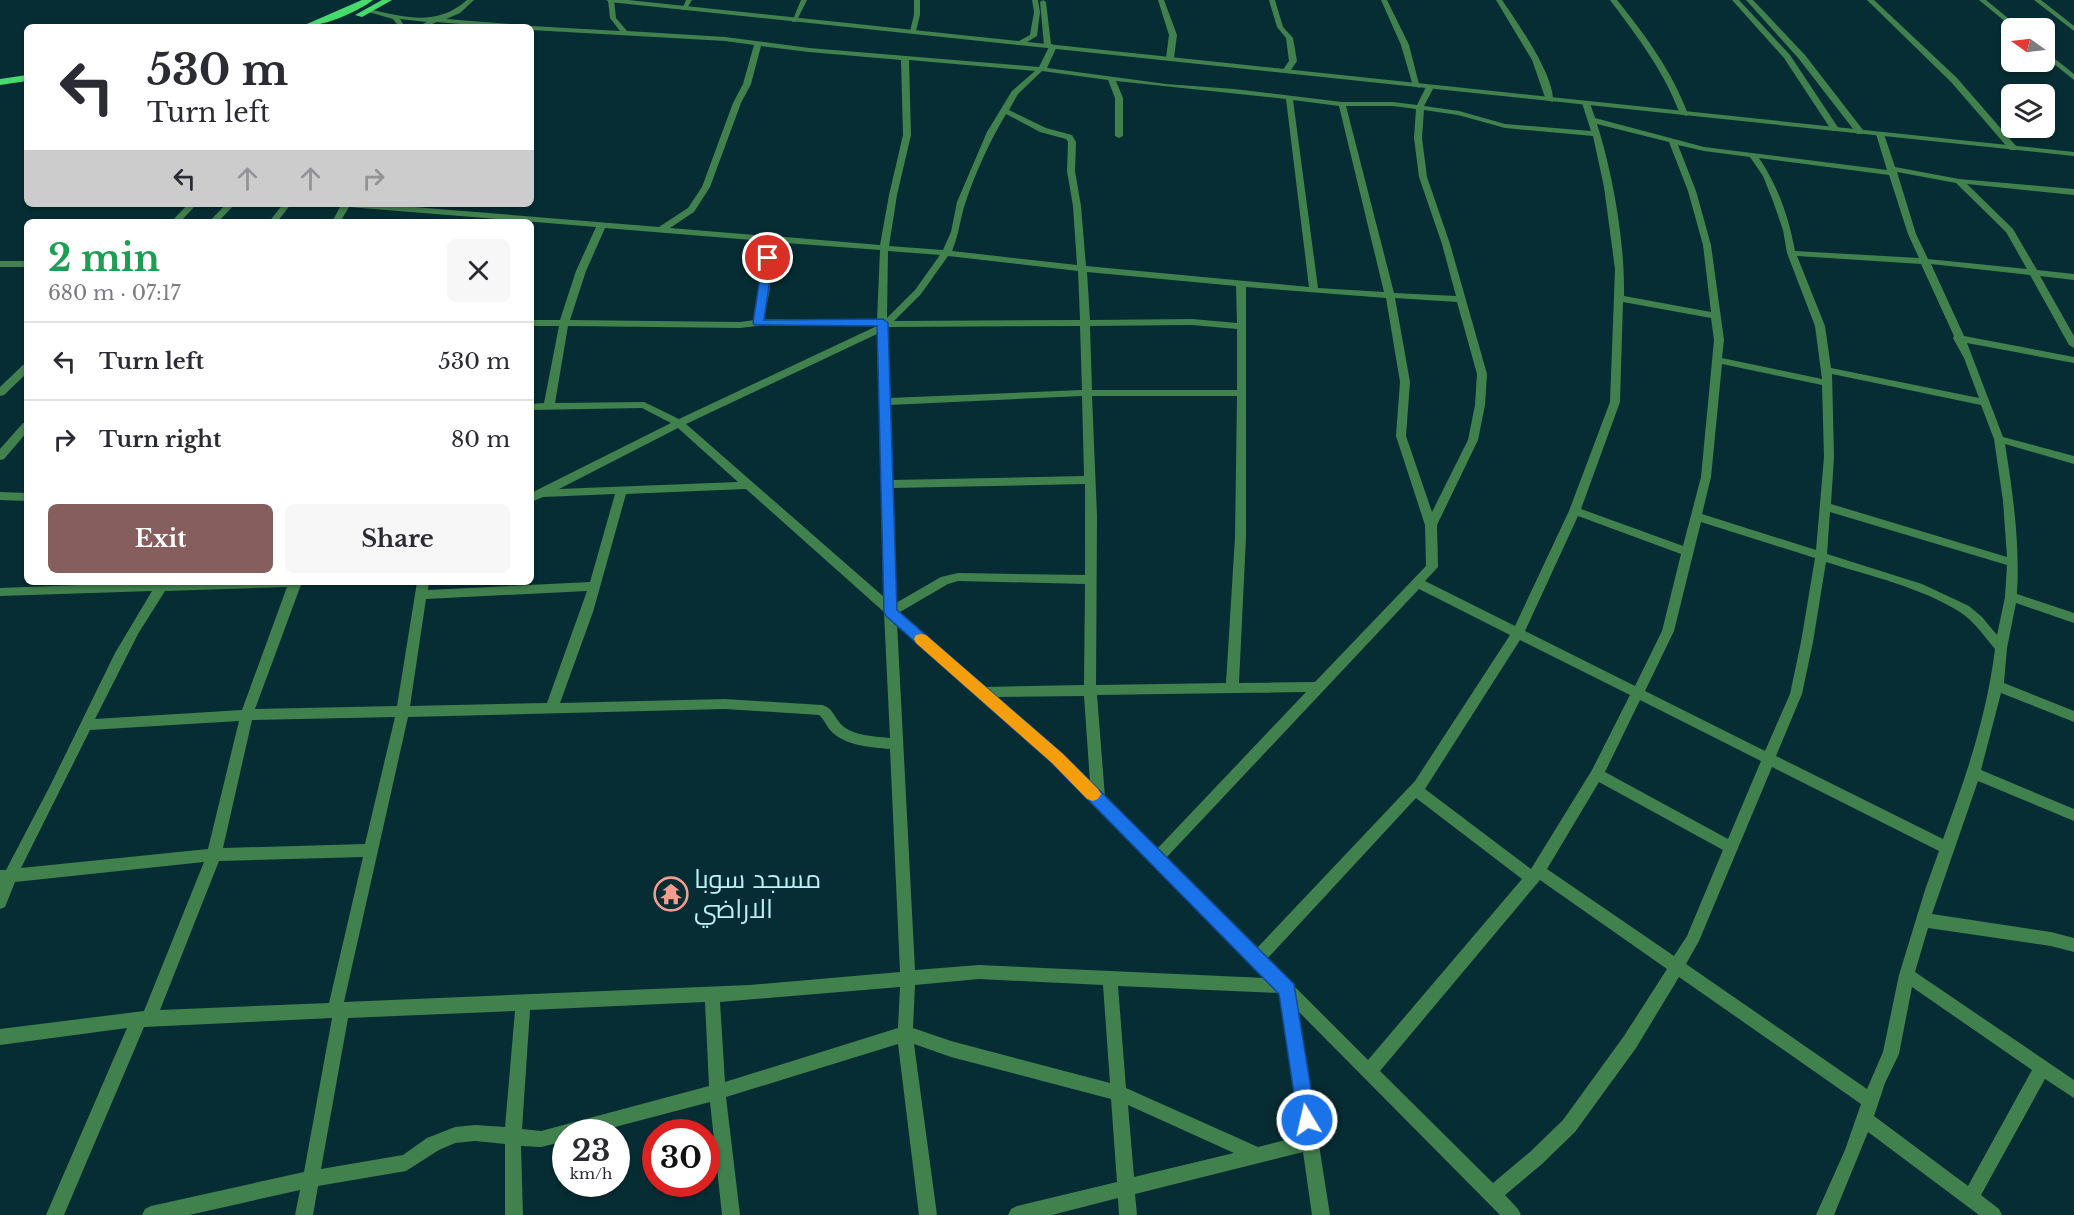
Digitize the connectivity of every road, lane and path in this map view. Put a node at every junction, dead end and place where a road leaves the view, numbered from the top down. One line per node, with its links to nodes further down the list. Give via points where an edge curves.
1 (369, 0): 28 (main road)
2 (388, 0): 23 (main road)
3 (471, 0): 26 (street, via 458,12)
4 (610, 0): 21 (street); 36 (street, via 613,18)
5 (677, 0): 21 (street)
6 (689, 0): 22 (street)
7 (804, 0): 27 (street)
8 (917, 0): 35 (street)
9 (1035, 0): 38 (street, via 1033,36)
10 (1043, 0): 39 (street)
11 (1161, 0): 41 (street, via 1173,35)
12 (1272, 0): 45 (street, via 1280,27 1289,38 1293,61)
13 (1384, 0): 51 (street, via 1405,45)
14 (1499, 0): 55 (street, via 1536,63)
15 (1613, 0): 60 (street, via 1660,65)
16 (1735, 0): 62 (street, via 1787,57)
17 (1749, 0): 63 (street, via 1802,57)
18 (1870, 0): 68 (street, via 1954,80)
19 (1982, 0): 25 (street)
20 (2037, 0): 34 (street)
21 (672, 8): 22 (street)
22 (684, 9): 27 (street)
23 (368, 11): 24 (street); 29 (main road)
24 (395, 17): 26 (street); 30 (street)
25 (2004, 18)
26 (438, 19): 31 (street); 32 (street)
27 (794, 21): 35 (street)
28 (313, 24)
29 (339, 24)
30 (400, 24)
31 (426, 24)
32 (490, 24)
33 (534, 28): 36 (street)
34 (2074, 30)
35 (913, 31): 38 (street)
36 (625, 33): 37 (street)
37 (758, 43): 40 (street); 86 (street, via 747,84 706,187 691,210)
38 (1022, 43): 39 (street)
39 (1051, 46): 41 (street); 44 (street)
40 (904, 58): 44 (street); 88 (street, via 907,135)
41 (1170, 58): 45 (street)
42 (2056, 62): 43 (street); 47 (street)
43 (2074, 63)
44 (1041, 69): 48 (street); 59 (street)
45 (1286, 71): 51 (street)
46 (24, 78): 49 (main road)
47 (2074, 78)
48 (1111, 79): 54 (street); 66 (street, via 1119,98)
49 (0, 82)
50 (24, 86): 53 (main road)
51 (1417, 86): 52 (street)
52 (1430, 87): 55 (street); 58 (street)
53 (0, 90)
54 (1289, 97): 57 (street); 98 (street)
55 (1550, 100): 56 (street)
56 (1586, 103): 60 (street); 61 (street)
57 (1342, 104): 58 (street); 99 (street)
58 (1420, 107): 64 (street, via 1505,126); 101 (street, via 1422,177)
59 (1003, 110): 89 (street, via 967,185 955,232); 94 (street, via 1042,130 1069,137 1072,142 1071,171)
60 (1684, 114): 62 (street)
61 (1592, 120): 64 (street); 67 (street)
62 (1835, 129): 63 (street)
63 (1860, 132): 65 (street)
64 (1596, 134): 100 (street, via 1620,269)
65 (1880, 134): 68 (street); 71 (street)
66 (1119, 136)
67 (1673, 143): 70 (street); 102 (street, via 1707,245)
68 (2013, 148): 69 (street)
69 (2074, 154)
70 (1754, 157): 71 (street); 90 (street, via 1777,201)
71 (1893, 171): 72 (street); 91 (street)
72 (1959, 182): 73 (street); 95 (street, via 2010,231)
73 (2074, 192)
74 (190, 207): 79 (street)
75 (228, 207): 80 (street)
76 (285, 207): 81 (street)
77 (377, 207): 78 (street)
78 (438, 211): 82 (street); 83 (street)
79 (178, 219)
80 (216, 219)
81 (275, 219)
82 (432, 219)
83 (522, 219)
84 (534, 220): 85 (street)
85 (602, 224): 86 (street); 105 (street)
86 (662, 230): 87 (street)
87 (769, 237): 88 (street); 104 (street)
88 (885, 250): 89 (street); 107 (street)
89 (945, 253): 94 (street); 107 (street, via 918,291)
90 (1791, 253): 91 (street); 114 (street, via 1820,326)
91 (1923, 261): 95 (street); 109 (street)
92 (0, 264): 93 (street)
93 (24, 264)
94 (1083, 268): 97 (street); 106 (street)
95 (2034, 273): 96 (street); 110 (street)
96 (2074, 277)
97 (1241, 284): 98 (street); 108 (street)
98 (1314, 289): 99 (street)
99 (1390, 296): 101 (street); 137 (street, via 1405,382 1401,436)
100 (1619, 298): 102 (street); 135 (street, via 1615,402)
101 (1462, 299): 137 (street, via 1482,374 1480,405 1473,440)
102 (1716, 316): 111 (street)
103 (534, 322): 105 (street)
104 (759, 323): 105 (street); 107 (street)
105 (564, 324): 120 (street)
106 (1084, 324): 107 (street); 108 (street, via 1192,322); 116 (street)
107 (884, 325): 118 (street); 122 (street)
108 (1241, 326): 117 (street)
109 (1958, 338): 112 (street); 119 (street)
110 (2074, 345)
111 (1717, 360): 114 (street); 136 (street, via 1706,477)
112 (2074, 360)
113 (24, 370): 115 (street)
114 (1827, 376): 119 (street); 134 (street, via 1829,457)
115 (0, 393)
116 (1085, 393): 117 (street); 118 (street); 127 (street)
117 (1242, 393): 156 (street, via 1239,610)
118 (885, 402): 128 (street)
119 (1986, 403): 124 (street)
120 (549, 406): 121 (street); 122 (street, via 644,405)
121 (534, 407)
122 (679, 423): 129 (street); 131 (street)
123 (24, 429): 125 (street)
124 (1999, 440): 126 (street); 140 (street, via 2009,501)
125 (0, 456)
126 (2074, 460)
127 (1089, 480): 128 (street); 141 (street)
128 (887, 484): 150 (street)
129 (748, 485): 130 (street); 150 (street)
130 (622, 490): 131 (street); 146 (street)
131 (534, 495)
132 (0, 496): 133 (street)
133 (24, 497)
134 (1825, 506): 139 (street); 140 (street)
135 (1575, 511): 138 (street); 152 (street)
136 (1696, 516): 138 (street); 139 (street)
137 (1431, 525): 142 (street, via 1432,567)
138 (1688, 552): 159 (street, via 1668,631)
139 (1821, 556): 153 (street, via 1918,587 1965,609); 166 (street, via 1796,694)
140 (2013, 563): 149 (street)
141 (1090, 580): 150 (street, via 945,579); 157 (street)
142 (1418, 583): 152 (street); 155 (street)
143 (144, 585): 148 (street)
144 (163, 585): 164 (street, via 122,651)
145 (294, 585): 162 (street)
146 (595, 586): 147 (street); 160 (street)
147 (421, 589): 161 (street)
148 (0, 592)
149 (2011, 597): 151 (street); 153 (street)
150 (891, 612): 158 (street); 165 (street)
151 (2074, 618)
152 (1517, 634): 159 (street); 169 (street)
153 (2001, 648): 154 (street)
154 (1997, 686): 163 (street); 167 (street)
155 (1318, 687): 156 (street); 176 (street)
156 (1232, 688): 157 (street)
157 (1090, 691): 158 (street); 170 (street)
158 (981, 692): 170 (street)
159 (1637, 693): 166 (street); 168 (street)
160 (551, 709): 161 (street); 165 (street, via 725,704 822,710 830,715 837,729 856,739)
161 (402, 713): 162 (street); 174 (street)
162 (247, 715): 164 (street); 175 (street)
163 (2074, 717)
164 (86, 725): 178 (street, via 56,787)
165 (897, 744): 186 (street)
166 (1769, 759): 172 (street); 173 (street)
167 (1974, 773): 171 (street); 173 (street)
168 (1597, 774): 172 (street); 177 (street)
169 (1416, 790): 177 (street); 182 (street)
170 (1098, 799): 176 (street)
171 (2074, 815)
172 (1732, 848): 183 (street, via 1692,941)
173 (1947, 848): 180 (street)
174 (372, 850): 175 (street); 190 (street)
175 (214, 855): 178 (street); 191 (street)
176 (1157, 858): 182 (street)
177 (1535, 874): 183 (street); 195 (street)
178 (4, 877): 179 (street)
179 (0, 902)
180 (1923, 920): 181 (street); 184 (street)
181 (2074, 945)
182 (1257, 959): 187 (street)
183 (1676, 967): 199 (street); 206 (street, via 1630,1042 1569,1126)
184 (1907, 975): 194 (street); 199 (street, via 1892,1054)
185 (1110, 978): 186 (street, via 979,972); 187 (street); 198 (street)
186 (908, 979): 188 (street); 192 (street)
187 (1286, 988): 195 (street); 202 (street)
188 (712, 995): 189 (street); 197 (street)
189 (523, 1002): 190 (street); 201 (street)
190 (338, 1009): 191 (street); 204 (street)
191 (144, 1019): 193 (street); 208 (street)
192 (905, 1035): 197 (street); 198 (street); 213 (street)
193 (0, 1037)
194 (2042, 1068): 196 (street); 207 (street)
195 (1369, 1071): 206 (street)
196 (2074, 1090)
197 (717, 1092): 201 (street, via 541,1139); 212 (street)
198 (1119, 1093): 203 (street); 205 (street)
199 (1871, 1101): 200 (street)
200 (1864, 1120): 207 (street); 218 (street)
201 (513, 1136): 204 (street, via 455,1135 433,1144 406,1163); 211 (street)
202 (1310, 1142): 203 (street); 216 (street)
203 (1258, 1155): 205 (street)
204 (309, 1179): 209 (street); 210 (street)
205 (1126, 1187): 214 (street); 215 (street)
206 (1492, 1195): 217 (street)
207 (1970, 1198): 219 (street)
208 (55, 1215)
209 (152, 1215)
210 (304, 1215)
211 (514, 1215)
212 (731, 1215)
213 (928, 1215)
214 (1017, 1215)
215 (1128, 1215)
216 (1321, 1215)
217 (1512, 1215)
218 (1825, 1215)
219 (1993, 1215)

